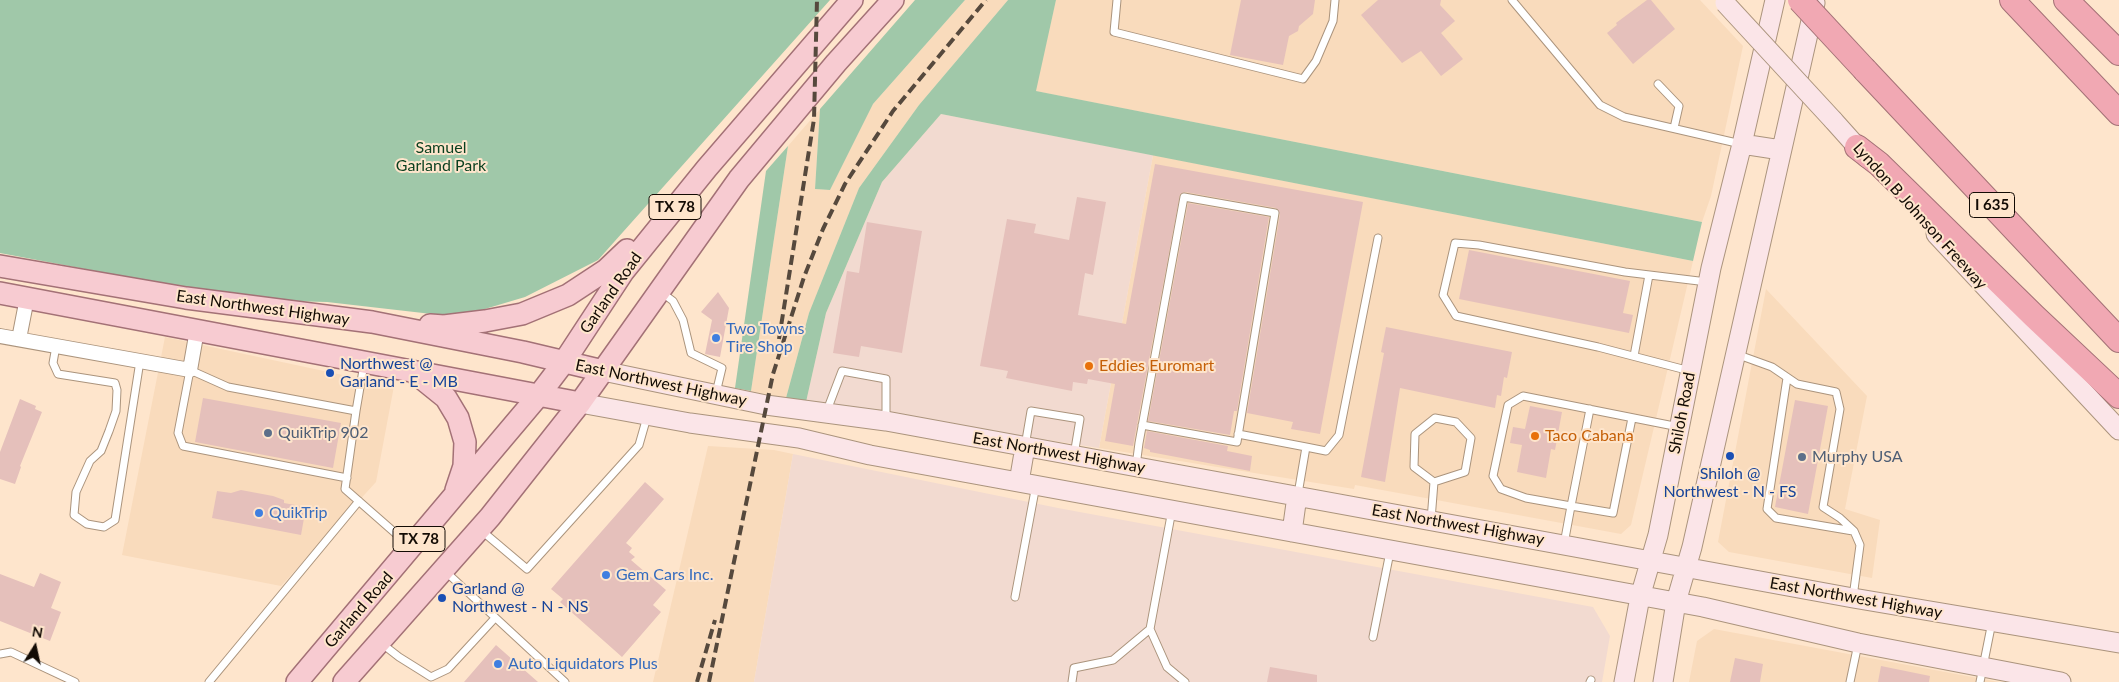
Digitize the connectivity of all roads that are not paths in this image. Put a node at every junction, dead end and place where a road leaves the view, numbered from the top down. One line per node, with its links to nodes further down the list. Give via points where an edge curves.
1 (852, 0): 19 (main road, Garland Road / TX 78)
2 (893, 0): 24 (main road, TX 78, via 836,62 739,179)
3 (1117, 0): 4 (lane, via 1114,32 1302,79 1316,61 1333,21)
4 (1335, 0)
5 (1512, 0): 15 (lane, via 1600,105 1624,117)
6 (1775, 0): 16 (main road, Shiloh Road)
7 (1800, 0): 31 (highway, I 635, bridge)
8 (1816, 0): 18 (main road)
9 (2012, 0): 14 (highway)
10 (2066, 0): 12 (highway)
11 (1724, 2): 17 (main road, Lyndon B Johnson Freeway, bridge)
12 (2119, 53)
13 (1658, 84): 15 (lane, via 1679,106)
14 (2119, 113)
15 (1674, 128): 16 (lane)
16 (1742, 144): 18 (main road); 23 (main road, Shiloh Road)
17 (1857, 147): 45 (highway, via 1879,164); 55 (main road, Lyndon B Johnson Freeway)
18 (1781, 150): 33 (main road)
19 (707, 168): 27 (main road, via 606,270 568,295 522,314 485,321 444,326); 37 (main road, Garland Road / TX 78, via 623,272)
20 (1378, 238): 58 (lane, via 1339,435 1326,451)
21 (0, 266): 27 (main road, East Northwest Highway, via 186,298)
22 (1649, 275): 23 (lane); 34 (lane); 34 (lane, via 1455,243 1443,295 1456,316)
23 (1708, 282): 41 (main road, Shiloh Road)
24 (660, 292): 40 (main road, TX 78); 44 (lane, via 673,301 684,320 691,353 722,368)
25 (0, 294): 26 (main road, East Northwest Highway)
26 (27, 298): 28 (main road, East Northwest Highway); 30 (street)
27 (372, 322): 37 (main road, East Northwest Highway)
28 (197, 330): 36 (main road, East Northwest Highway); 38 (street)
29 (0, 336): 30 (street)
30 (19, 339): 32 (street)
31 (2119, 340)
32 (56, 346): 35 (street); 35 (lane, via 53,363 58,374 114,384 116,390 116,411 101,451 90,461 76,492 74,515 86,524 104,527 115,520)
33 (1736, 354): 42 (lane, via 1772,367); 77 (main road)
34 (1634, 356): 41 (lane)
35 (140, 361): 38 (street)
36 (364, 362): 39 (main road, East Northwest Highway); 48 (lane)
37 (564, 362): 40 (main road, East Northwest Highway); 43 (main road, Garland Road / TX 78)
38 (190, 370): 48 (lane, via 228,387); 61 (lane, via 178,433 183,446)
39 (413, 371): 43 (main road, East Northwest Highway); 64 (main road, via 446,398 458,418 465,442 464,466)
40 (603, 371): 44 (main road, East Northwest Highway); 46 (main road, TX 78)
41 (1690, 371): 54 (main road, Shiloh Road)
42 (1787, 378): 71 (lane, via 1797,384 1836,392 1840,409 1822,507); 71 (lane, via 1766,509 1776,518)
43 (539, 395): 46 (main road, East Northwest Highway); 64 (main road, Garland Road / TX 78)
44 (716, 396): 49 (main road, East Northwest Highway)
45 (2119, 396)
46 (580, 403): 50 (main road, East Northwest Highway); 70 (main road, TX 78)
47 (1590, 409): 51 (lane); 67 (lane); 67 (lane, via 1523,396 1508,405 1494,476 1501,489 1526,498)
48 (356, 411): 61 (lane)
49 (825, 413): 52 (main road, East Northwest Highway); 52 (lane, via 842,371 886,379)
50 (648, 415): 63 (main road, East Northwest Highway, via 799,438 870,455); 70 (lane, via 639,445 527,569)
51 (1632, 418): 54 (lane); 67 (lane, via 1613,513)
52 (886, 421): 57 (main road, East Northwest Highway)
53 (1142, 425): 56 (lane, via 1237,442); 56 (lane, via 1184,196 1275,213); 60 (lane)
54 (1679, 427): 76 (main road, Shiloh Road)
55 (2119, 430)
56 (1238, 434): 58 (lane)
57 (1025, 447): 59 (main road, East Northwest Highway); 59 (lane, via 1031,411 1080,419); 63 (main road)
58 (1306, 447): 65 (lane)
59 (1074, 456): 60 (main road, East Northwest Highway)
60 (1136, 467): 65 (main road, East Northwest Highway)
61 (347, 478): 66 (lane, via 345,489)
62 (1434, 482): 62 (lane, via 1414,467 1414,434 1435,418 1456,422 1471,438 1465,472); 69 (lane)
63 (1027, 483): 68 (main road, East Northwest Highway); 80 (lane)
64 (454, 496): 74 (main road, Garland Road / TX 78)
65 (1298, 496): 69 (main road, East Northwest Highway); 72 (main road)
66 (359, 501): 74 (lane); 93 (lane)
67 (1571, 506): 73 (lane)
68 (1172, 510): 72 (main road, East Northwest Highway); 85 (lane)
69 (1431, 521): 73 (main road, East Northwest Highway)
70 (480, 530): 78 (main road, TX 78)
71 (1854, 531): 81 (lane, via 1860,545)
72 (1292, 532): 75 (main road, East Northwest Highway)
73 (1564, 544): 76 (main road, East Northwest Highway)
74 (412, 548): 94 (main road, Garland Road / TX 78)
75 (1391, 549): 79 (main road, East Northwest Highway); 86 (lane)
76 (1650, 560): 77 (main road, East Northwest Highway); 79 (main road, Shiloh Road)
77 (1686, 567): 81 (main road, East Northwest Highway); 82 (main road)
78 (443, 569): 83 (lane); 87 (main road, TX 78)
79 (1640, 596): 82 (main road, East Northwest Highway); 99 (main road, Shiloh Road)
80 (1014, 597)
81 (1853, 598): 84 (main road, East Northwest Highway)
82 (1676, 602): 88 (main road, East Northwest Highway); 100 (main road)
83 (495, 618): 87 (lane, via 448,669 431,677); 96 (lane)
84 (1992, 621): 89 (main road, East Northwest Highway); 91 (lane)
85 (1150, 629): 97 (lane, via 1114,660 1074,668); 98 (lane, via 1167,667)
86 (1373, 637)
87 (380, 641): 95 (main road, TX 78)
88 (1858, 643): 91 (main road, East Northwest Highway); 101 (lane)
89 (2119, 643)
90 (0, 654): 92 (lane, via 11,652)
91 (1982, 674): 102 (main road, East Northwest Highway)
92 (75, 682)
93 (209, 682)
94 (297, 682)
95 (344, 682)
96 (565, 682)
97 (1072, 682)
98 (1185, 682)
99 (1624, 682)
100 (1663, 682)
101 (1850, 682)
102 (2061, 682)

